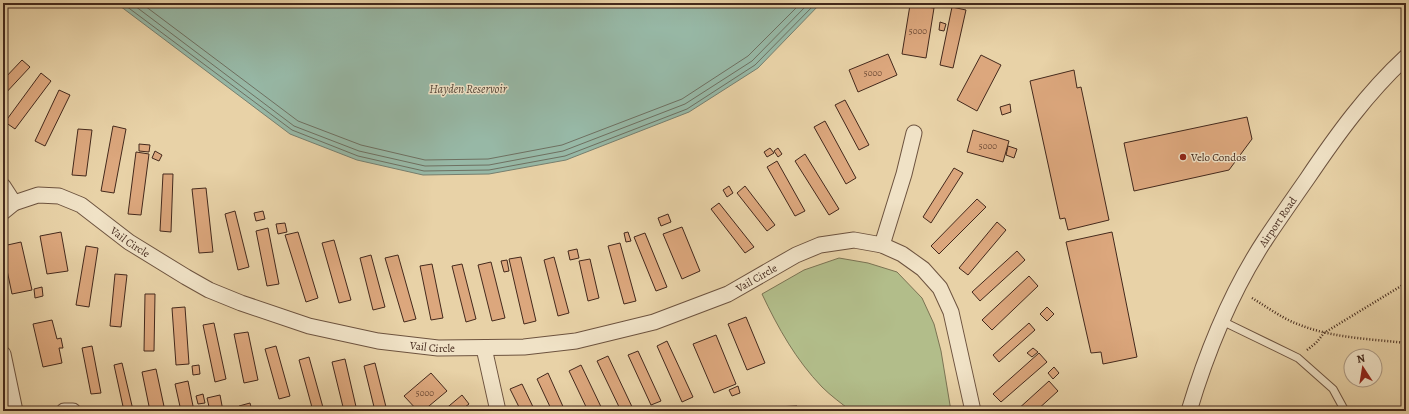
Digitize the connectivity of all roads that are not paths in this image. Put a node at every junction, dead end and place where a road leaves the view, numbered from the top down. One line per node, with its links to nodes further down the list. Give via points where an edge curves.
1 (1406, 57): 6 (street, Airport Road, via 1354,113 1324,153 1265,241)
2 (914, 133): 5 (street)
3 (3, 186): 4 (street)
4 (8, 208): 7 (street, Vail Circle, via 38,195 59,196 81,205 129,242 209,290 309,326 378,341 438,348)
5 (882, 245): 7 (street, Vail Circle, via 854,240 820,245 796,255 728,294 654,322 576,341 524,347); 13 (street, Vail Circle, via 902,254 923,269 940,288 951,312)
6 (1222, 321): 14 (street, Airport Road, via 1200,374); 15 (lane, via 1298,358 1333,388)
7 (484, 348): 12 (street)
8 (3, 354): 9 (street)
9 (15, 411)
10 (64, 411): 11 (street)
11 (73, 411)
12 (498, 411)
13 (972, 411)
14 (1189, 411)
15 (1345, 411)

